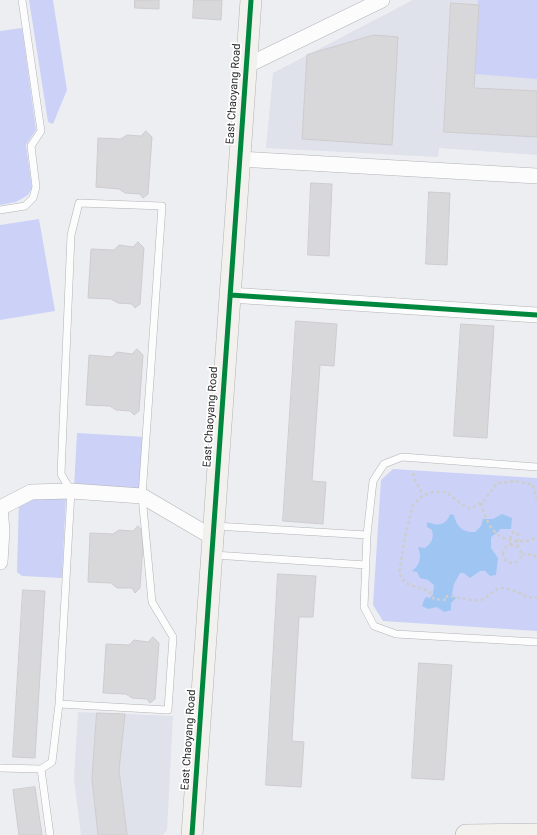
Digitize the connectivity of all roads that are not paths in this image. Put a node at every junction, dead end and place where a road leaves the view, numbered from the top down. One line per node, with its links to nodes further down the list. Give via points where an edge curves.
1 (22, 0): 7 (lane, via 41,131 31,146 36,187 33,198 25,206)
2 (251, 0): 4 (street, East Chaoyang Road)
3 (382, 0): 4 (street)
4 (246, 66): 5 (street, East Chaoyang Road)
5 (240, 159): 6 (street); 8 (street, East Chaoyang Road)
6 (537, 176)
7 (0, 210)
8 (230, 295): 9 (street); 15 (street, East Chaoyang Road)
9 (537, 315)
10 (537, 467): 14 (lane, via 402,457 384,464 372,481)
11 (71, 491): 12 (street); 12 (lane, via 61,474 71,235 79,203 162,206); 13 (street, via 31,492); 19 (lane)
12 (142, 496): 15 (street); 19 (lane, via 152,602 173,637 168,710)
13 (0, 508): 16 (street)
14 (367, 535): 15 (lane); 17 (lane)
15 (212, 539): 17 (lane); 24 (street, East Chaoyang Road)
16 (0, 562)
17 (366, 565): 18 (lane, via 364,607 374,626 396,634)
18 (537, 642)
19 (59, 704): 21 (lane, via 52,762)
20 (0, 768): 21 (lane)
21 (42, 769): 23 (lane)
22 (537, 834): 25 (street)
23 (50, 835)
24 (192, 835)
25 (466, 835)

